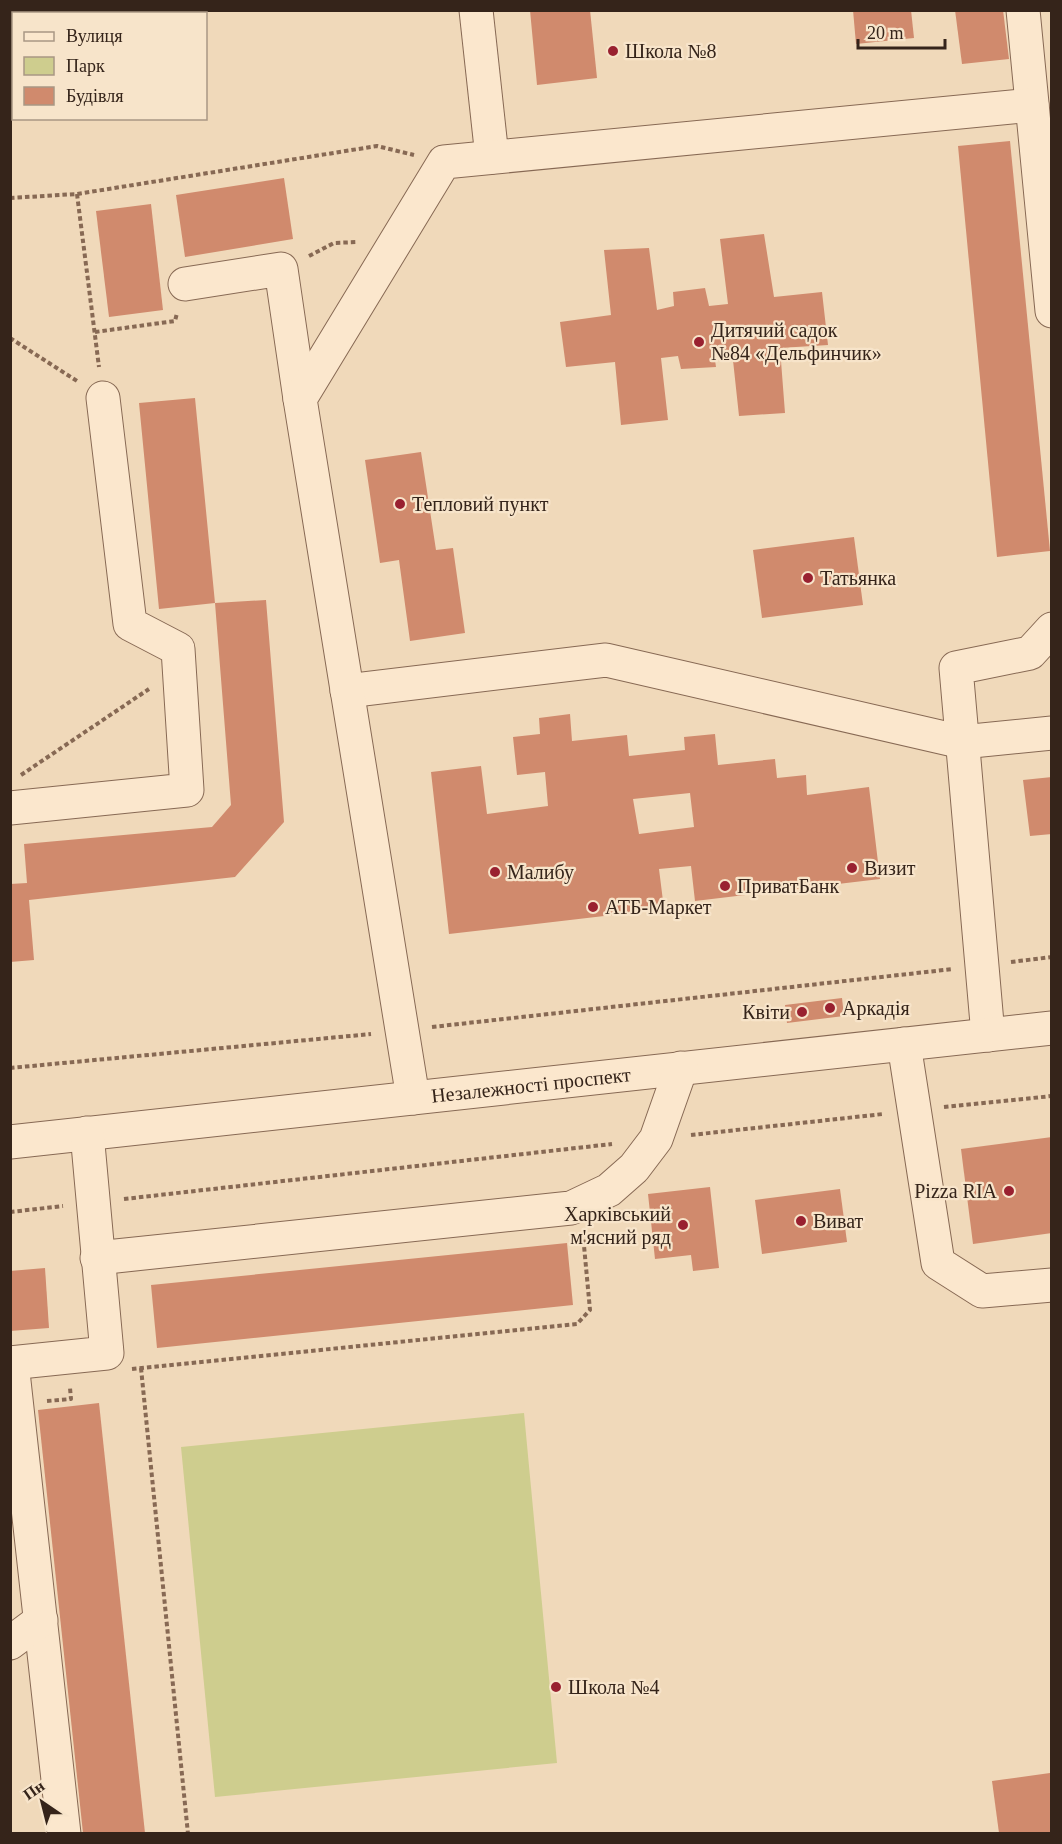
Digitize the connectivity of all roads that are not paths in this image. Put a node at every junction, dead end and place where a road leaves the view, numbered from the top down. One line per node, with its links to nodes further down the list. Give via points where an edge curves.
1 (476, 10): 4 (street)
2 (1023, 10): 3 (street)
3 (1032, 105): 4 (street); 6 (street)
4 (492, 157): 8 (street, via 444,162)
5 (185, 284): 8 (street, via 281,270)
6 (1052, 311)
7 (103, 398): 13 (street, via 130,624 178,649 187,790)
8 (300, 399): 10 (street)
9 (1052, 629): 12 (street, via 1030,653 956,668)
10 (347, 691): 12 (street, via 606,660); 18 (street)
11 (1052, 733): 12 (street)
12 (962, 742): 15 (street)
13 (10, 808)
14 (1052, 1028): 15 (street, Незалежності проспект)
15 (988, 1035): 16 (street, Незалежності проспект)
16 (904, 1044): 17 (street, Незалежності проспект); 22 (street, via 938,1263 982,1291)
17 (681, 1068): 18 (street, Незалежності проспект); 21 (street, via 656,1139 634,1168 609,1190 571,1208)
18 (413, 1098): 19 (street, Незалежності проспект)
19 (87, 1133): 20 (street, Незалежності проспект); 21 (street)
20 (10, 1142)
21 (97, 1258): 23 (street, via 107,1353)
22 (1052, 1285)
23 (11, 1363): 24 (street)
24 (41, 1620): 25 (street); 26 (street)
25 (10, 1643)
26 (64, 1833)

